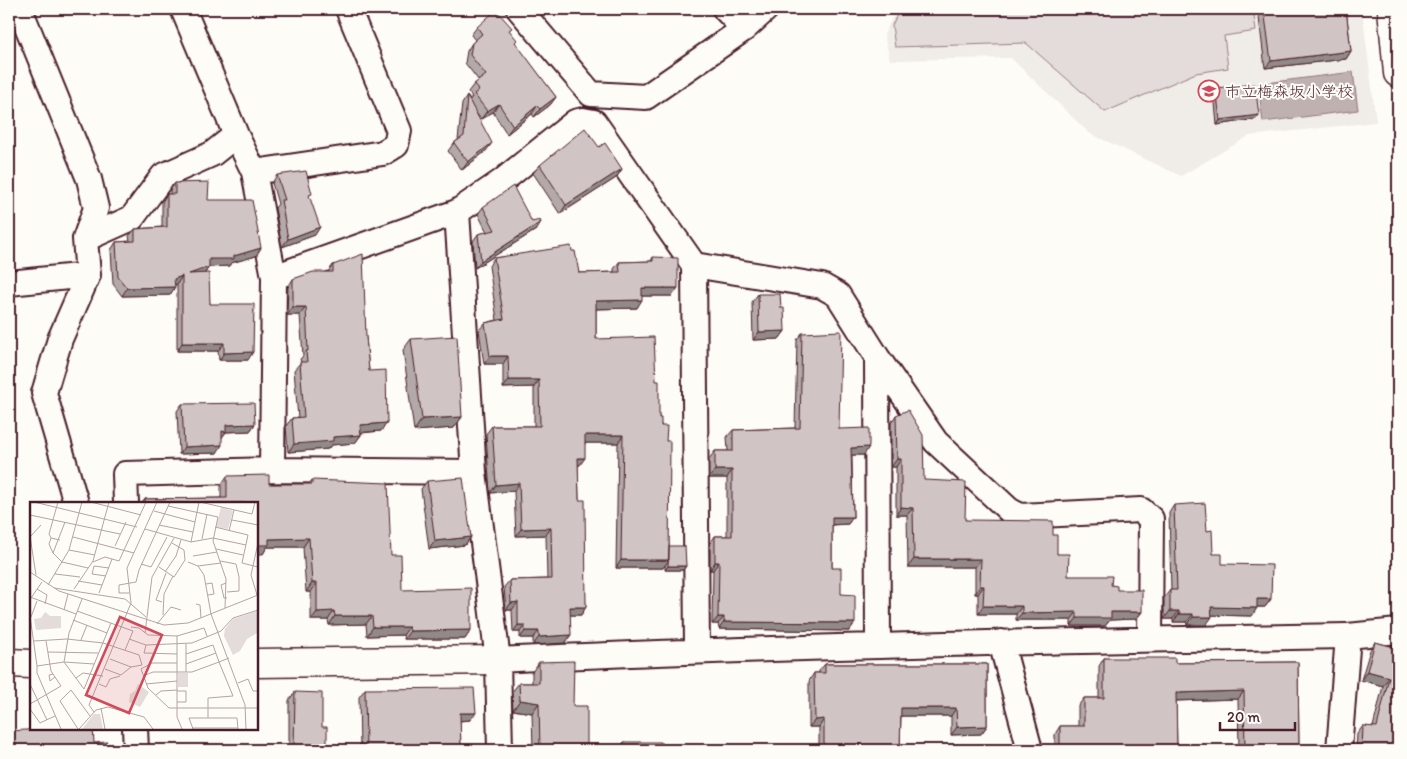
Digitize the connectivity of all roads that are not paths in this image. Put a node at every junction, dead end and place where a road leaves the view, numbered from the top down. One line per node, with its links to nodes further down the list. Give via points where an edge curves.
1 (20, 9): 13 (street, via 89,179 96,208)
2 (183, 9): 10 (street)
3 (348, 9): 11 (street, via 399,131 396,145 383,153)
4 (519, 9): 8 (street, via 591,94 646,98)
5 (725, 9): 8 (street)
6 (766, 9): 8 (street)
7 (1392, 9): 9 (street)
8 (744, 29)
9 (1398, 73)
10 (236, 135): 11 (street); 13 (street, via 212,154 162,176 132,218)
11 (254, 172): 16 (street)
12 (456, 212): 14 (street, via 501,182 575,122 594,122); 16 (street); 20 (street)
13 (85, 239): 15 (street)
14 (694, 265): 18 (street, via 822,286 838,295); 28 (street)
15 (88, 275): 17 (street); 21 (street, via 60,339 44,393)
16 (274, 277): 19 (street)
17 (9, 283)
18 (877, 358): 25 (street, via 936,442 1009,510 1020,516 1142,510 1151,519); 27 (street)
19 (272, 470): 20 (street); 22 (street, via 125,474)
20 (474, 472): 29 (street)
21 (76, 502)
22 (126, 502)
23 (1398, 631): 24 (street)
24 (1348, 636): 25 (street); 37 (street)
25 (1150, 639): 26 (street)
26 (1001, 642): 27 (street); 36 (street)
27 (878, 646): 28 (street)
28 (697, 650): 29 (street)
29 (498, 660): 31 (street); 35 (street)
30 (9, 663): 32 (street)
31 (258, 663)
32 (30, 664)
33 (135, 729): 34 (street)
34 (136, 750)
35 (500, 750)
36 (1030, 750)
37 (1339, 750)

